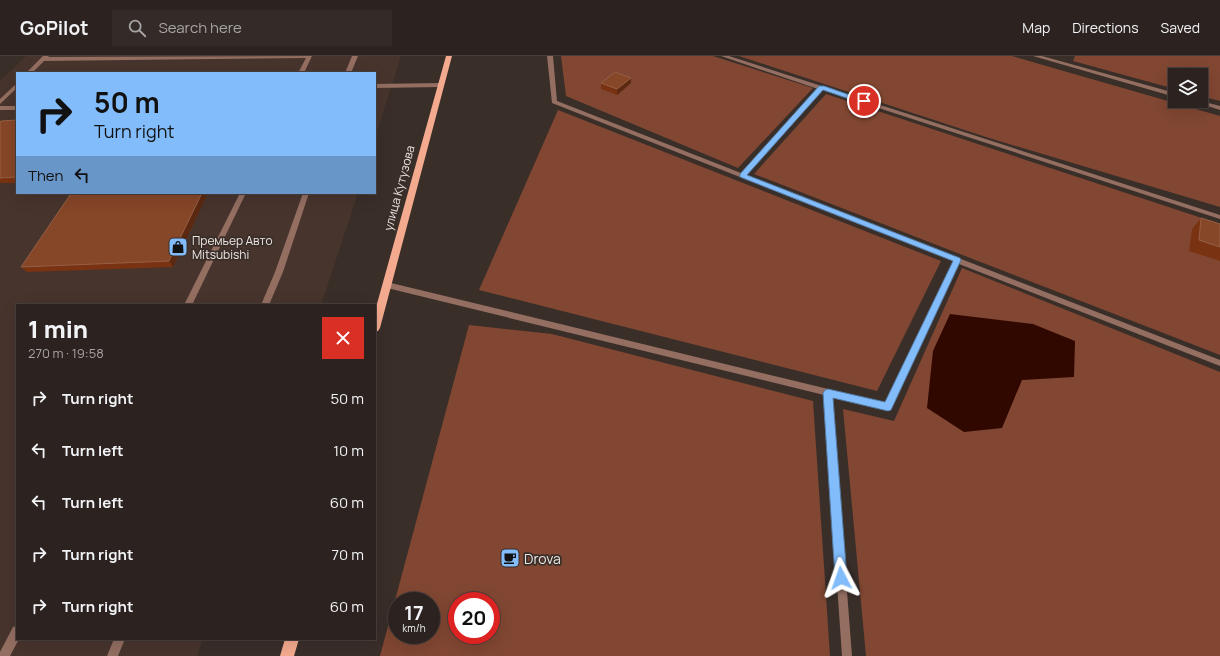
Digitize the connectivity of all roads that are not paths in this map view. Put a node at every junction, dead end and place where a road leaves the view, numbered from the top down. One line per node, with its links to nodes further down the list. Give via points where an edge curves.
1 (309, 56): 7 (lane); 11 (lane)
2 (355, 56): 12 (lane)
3 (449, 56): 13 (main road, улица Кутузова)
4 (550, 56): 23 (lane, via 554,102)
5 (724, 56): 16 (lane)
6 (1036, 56): 9 (lane)
7 (152, 57): 8 (lane)
8 (45, 58): 10 (lane)
9 (1057, 59): 17 (lane)
10 (30, 72)
11 (301, 72)
12 (348, 72)
13 (441, 85): 15 (lane); 28 (main road, улица Кутузова)
14 (16, 86): 18 (lane)
15 (376, 86)
16 (822, 88): 23 (lane); 26 (lane)
17 (1168, 93)
18 (0, 102)
19 (1208, 105): 22 (lane)
20 (0, 108): 21 (lane)
21 (16, 108)
22 (1220, 108)
23 (742, 176): 27 (lane)
24 (243, 194): 29 (lane)
25 (306, 194): 30 (lane, via 279,272)
26 (1220, 217)
27 (957, 260): 32 (lane); 33 (lane, via 888,407)
28 (387, 285): 31 (main road, улица Кутузова); 33 (lane)
29 (188, 304)
30 (264, 304)
31 (376, 324)
32 (1220, 362)
33 (828, 393): 40 (lane)
34 (16, 633): 37 (lane)
35 (120, 640): 38 (lane)
36 (292, 640): 39 (main road)
37 (4, 656)
38 (112, 656)
39 (287, 656)
40 (847, 656)

